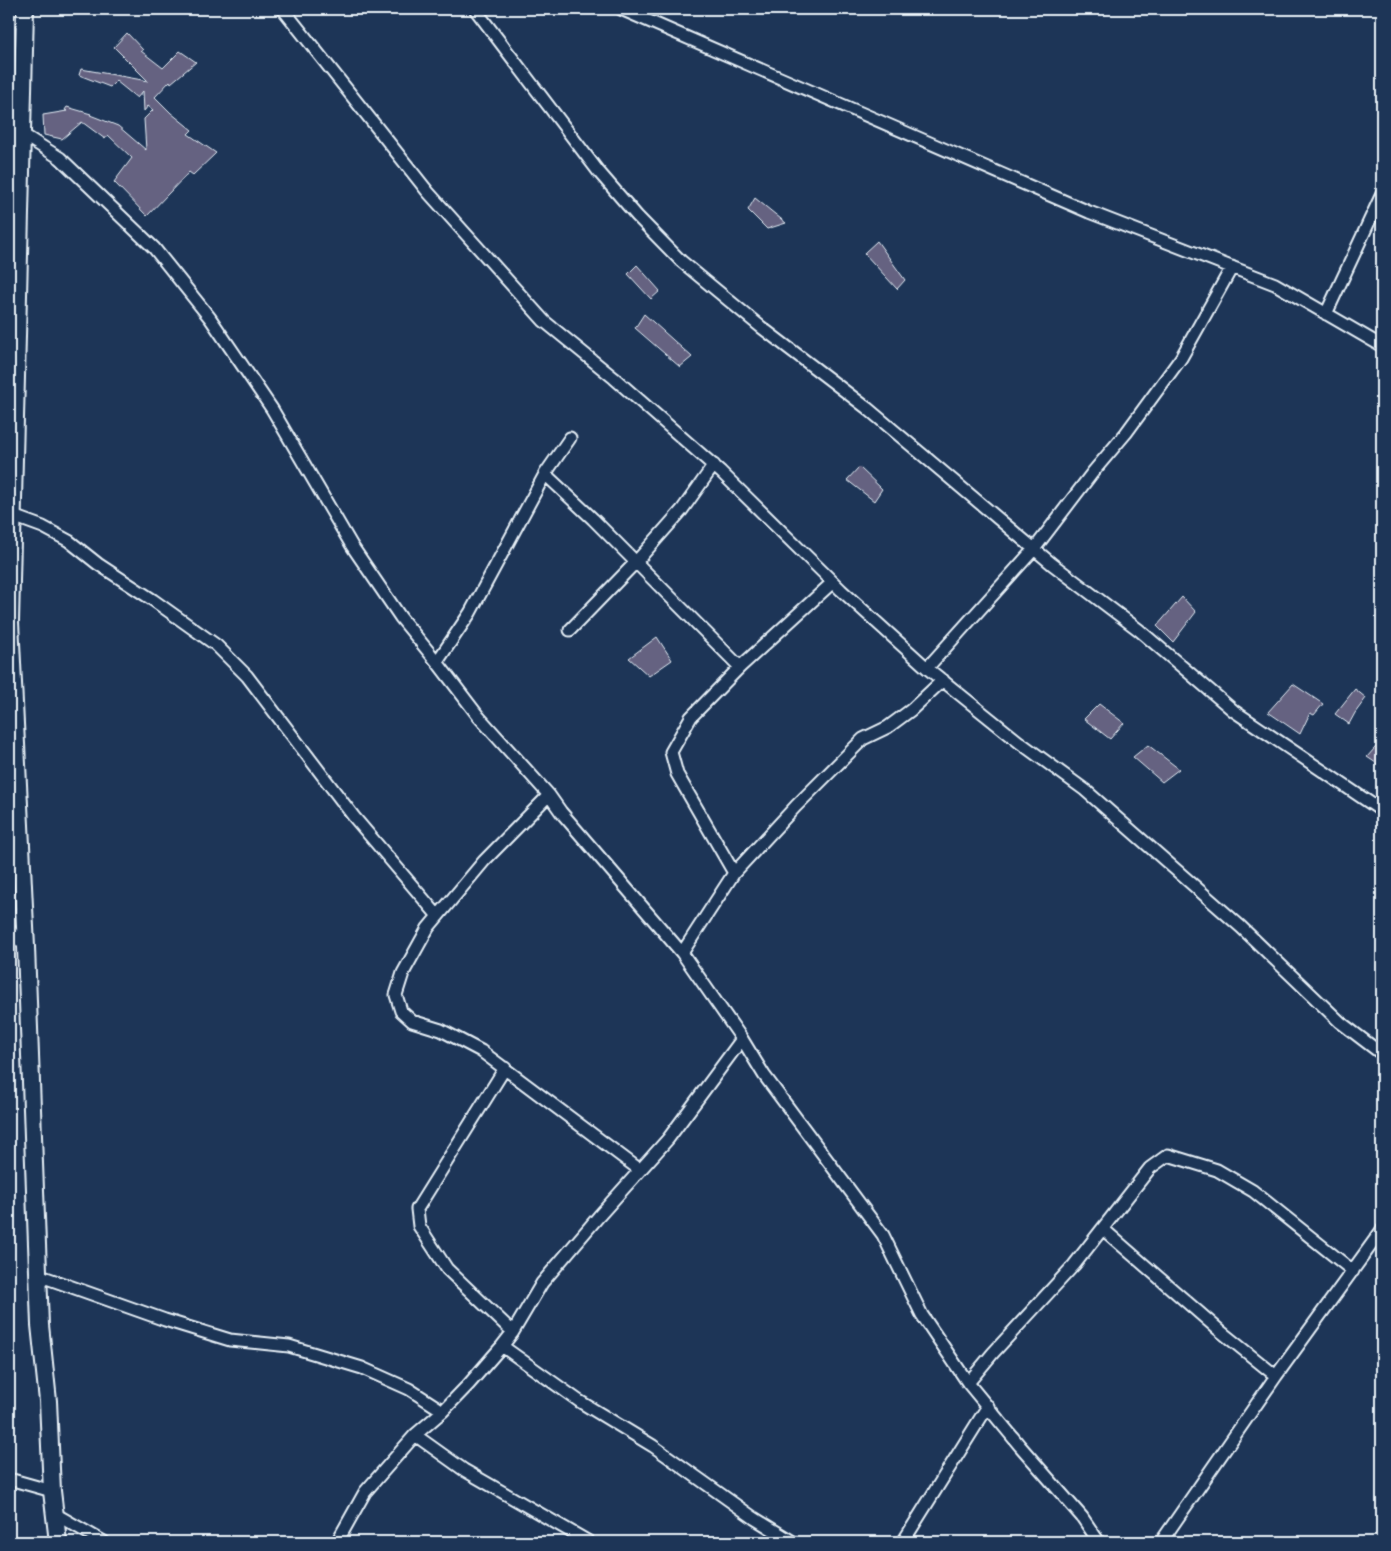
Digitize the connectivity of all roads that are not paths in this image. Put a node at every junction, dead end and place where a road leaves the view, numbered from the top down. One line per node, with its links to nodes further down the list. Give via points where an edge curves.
1 (25, 9): 5 (street)
2 (283, 9): 12 (street, via 428,192 544,320)
3 (475, 9): 15 (street, via 598,171 682,261 761,327 867,408)
4 (621, 9): 7 (street, via 1089,212)
5 (22, 134): 11 (street); 19 (street, via 60,158 154,248 210,318 272,409 352,546 401,618)
6 (1382, 194): 8 (street)
7 (1232, 267): 8 (street, via 1275,284); 15 (street, via 1180,358 1126,433)
8 (1326, 314): 9 (street)
9 (1382, 346)
10 (570, 438): 13 (street)
11 (12, 454): 14 (street)
12 (714, 465): 16 (street, via 682,510); 17 (street)
13 (545, 474): 16 (street); 19 (street, via 470,613)
14 (13, 516): 26 (street, via 69,541 216,645 247,676 354,817); 28 (street, via 10,622)
15 (1035, 548): 21 (street); 24 (street, via 1234,711)
16 (636, 562): 18 (street); 20 (street)
17 (833, 582): 20 (street); 21 (street)
18 (570, 630)
19 (437, 662): 23 (street, via 479,717)
20 (740, 667): 25 (street, via 691,717 671,752 677,774)
21 (927, 668): 22 (street)
22 (943, 680): 25 (street, via 911,710 864,739); 31 (street, via 1085,790 1241,927 1340,1022)
23 (549, 795): 26 (street, via 484,861); 29 (street)
24 (1382, 812)
25 (734, 873): 29 (street)
26 (438, 916): 32 (street, via 428,928 404,974 396,995 400,1011 412,1020 441,1030 482,1051)
27 (9, 930): 28 (street)
28 (26, 947): 37 (street)
29 (682, 953): 30 (street)
30 (742, 1039): 33 (street, via 668,1139); 41 (street, via 764,1075 882,1235 922,1315)
31 (1382, 1054)
32 (505, 1068): 33 (street); 38 (street, via 417,1209 418,1226 447,1269)
33 (640, 1170): 38 (street, via 542,1283)
34 (1103, 1229): 36 (street, via 1150,1168 1168,1155 1217,1170 1253,1191); 40 (street); 41 (street)
35 (1382, 1230): 36 (street)
36 (1353, 1271): 40 (street)
37 (38, 1274): 43 (street, via 230,1340 289,1346 362,1368 409,1389); 46 (street)
38 (513, 1332): 39 (street)
39 (502, 1346): 43 (street); 52 (street, via 579,1401 653,1446)
40 (1276, 1376): 55 (street)
41 (968, 1383): 42 (street)
42 (988, 1406): 53 (street); 54 (street)
43 (444, 1411): 44 (street)
44 (415, 1435): 50 (street, via 365,1492); 51 (street, via 464,1470)
45 (9, 1479): 46 (street)
46 (52, 1491): 47 (street)
47 (55, 1514): 48 (street); 49 (street)
48 (58, 1542)
49 (104, 1542)
50 (337, 1542)
51 (589, 1542)
52 (793, 1542)
53 (903, 1542)
54 (1100, 1542)
55 (1161, 1542)

